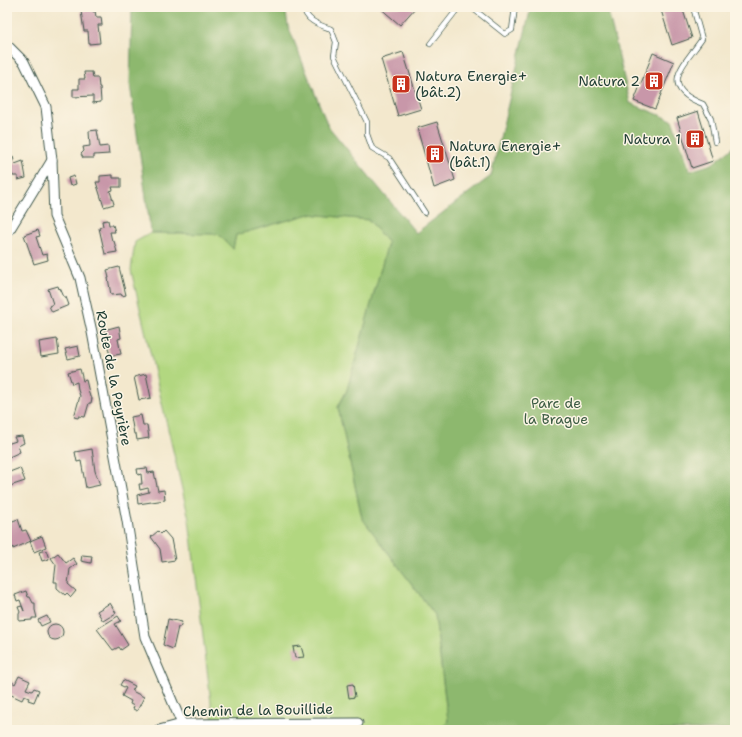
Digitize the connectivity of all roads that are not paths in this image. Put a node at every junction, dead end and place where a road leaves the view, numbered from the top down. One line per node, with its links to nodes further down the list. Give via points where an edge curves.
1 (304, 7): 10 (lane, via 303,10 311,21 331,29 336,42 334,56 367,122 367,134 372,148 389,158)
2 (459, 7): 6 (lane)
3 (471, 7): 4 (lane, via 505,34 512,30)
4 (515, 7)
5 (693, 7): 8 (lane, via 702,39 681,68 678,75 679,88 690,99 703,104 711,119)
6 (430, 44)
7 (7, 46): 9 (street, Route de la Peyrière, via 24,62 46,107)
8 (715, 142)
9 (52, 160): 11 (street); 13 (street, Route de la Peyrière, via 54,216 80,278 84,294 127,521 144,637)
10 (425, 213)
11 (7, 234)
12 (358, 723): 13 (street, Chemin de la Bouillide)
13 (182, 724): 14 (street, Chemin de la Bouillide)
14 (158, 730)

